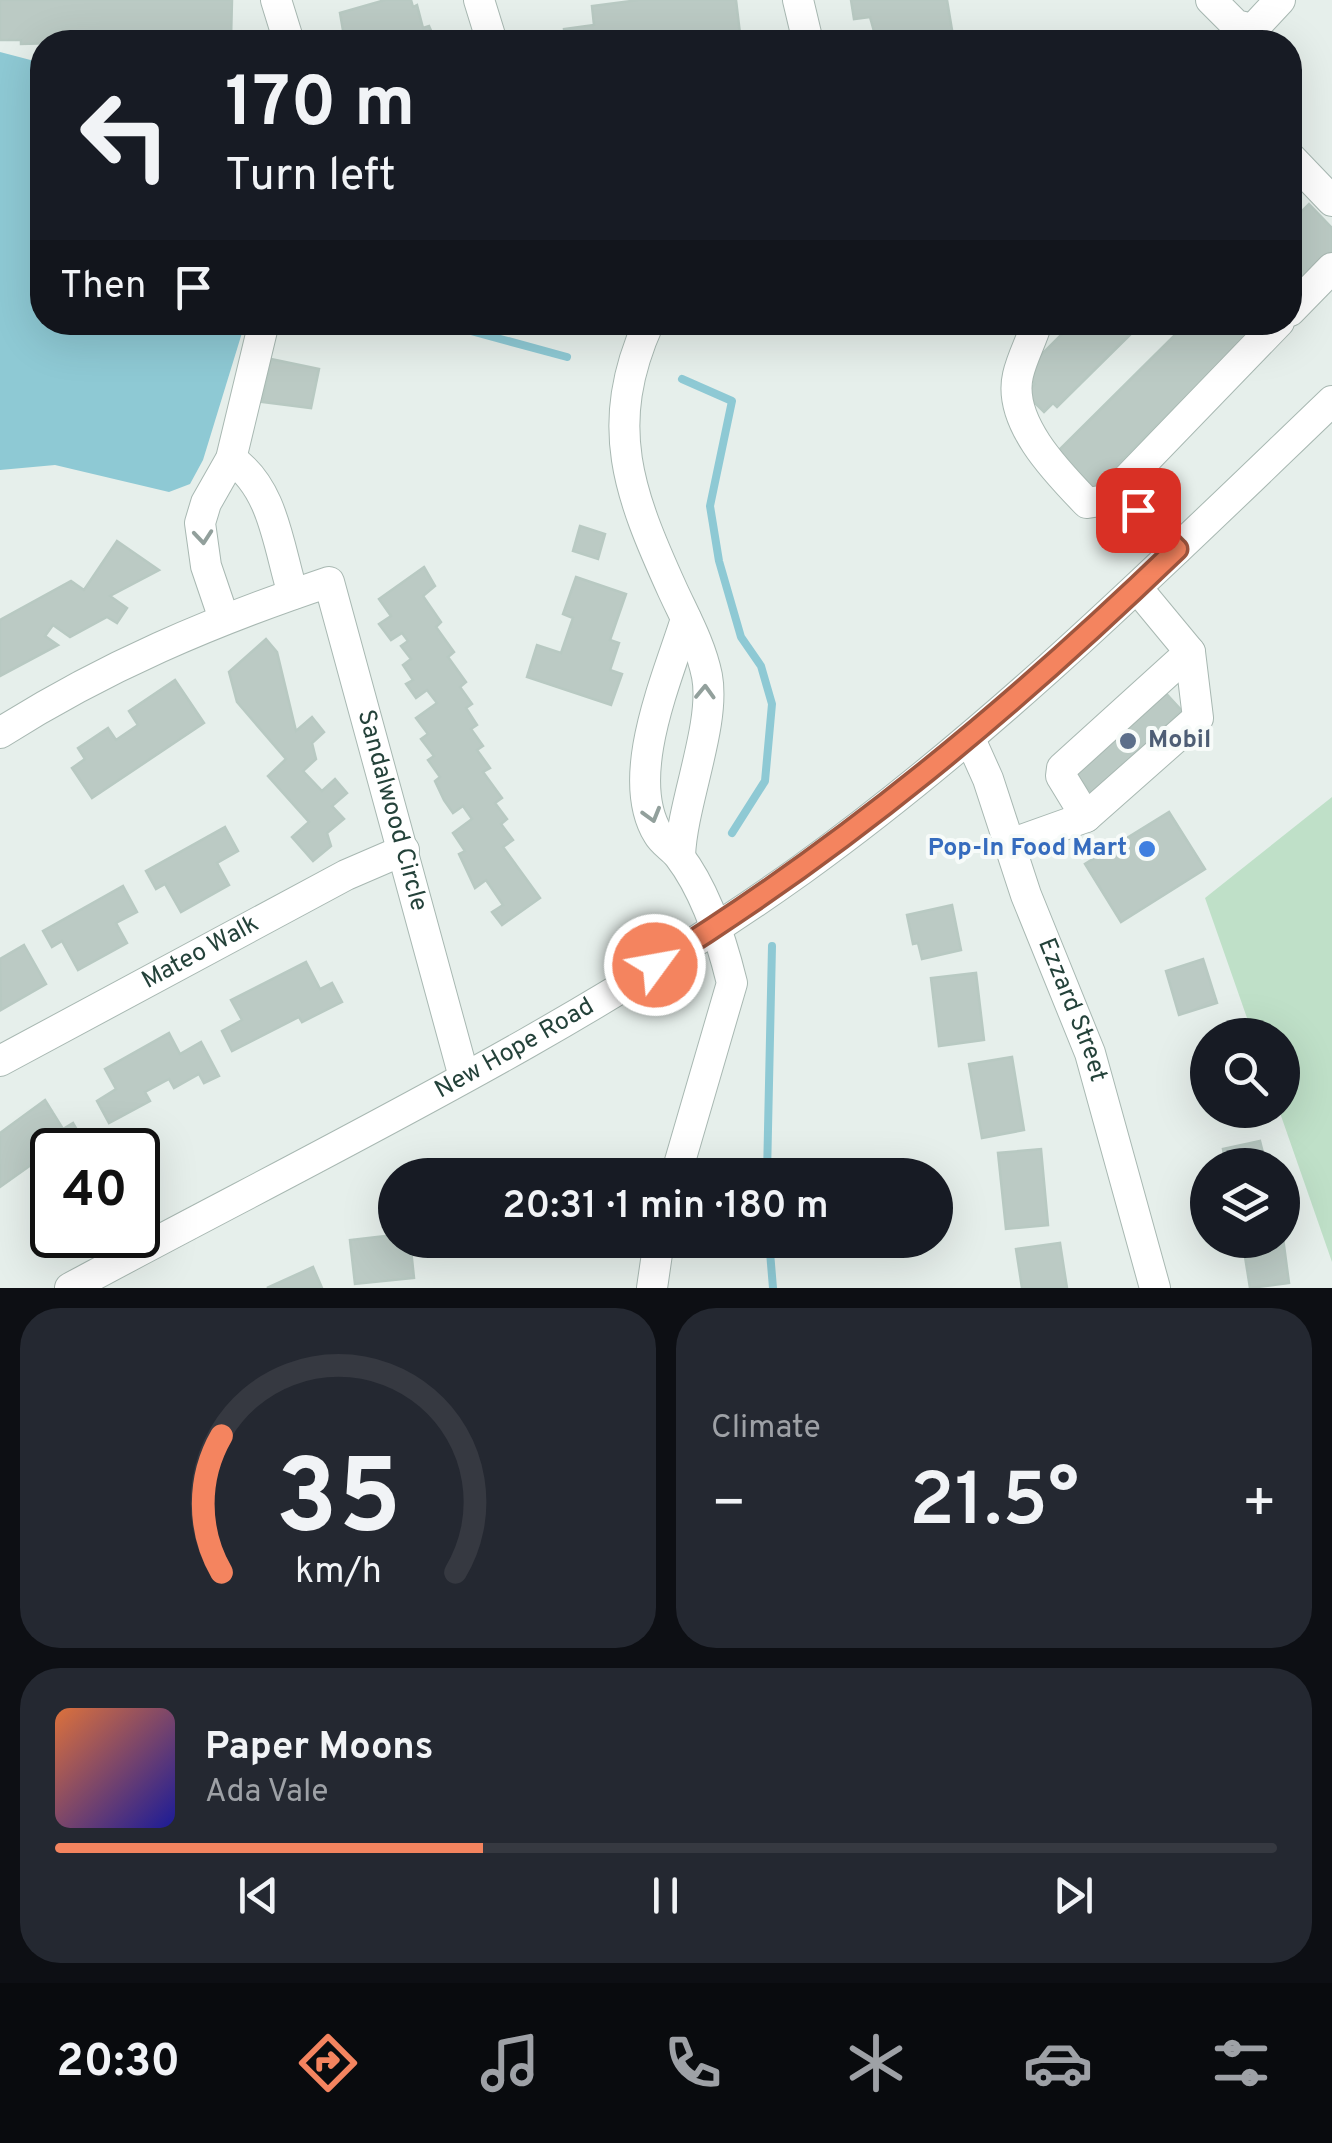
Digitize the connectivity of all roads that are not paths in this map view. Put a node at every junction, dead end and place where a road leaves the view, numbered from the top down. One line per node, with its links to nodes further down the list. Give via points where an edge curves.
1 (276, 0): 6 (street)
2 (479, 0): 7 (street)
3 (798, 0): 8 (street)
4 (1211, 0): 5 (street, via 1236,25 1253,29)
5 (1280, 0)
6 (285, 30)
7 (488, 30)
8 (805, 30)
9 (1302, 170): 10 (street)
10 (1332, 201)
11 (1332, 268): 12 (street)
12 (1302, 299)
13 (261, 335): 18 (street)
14 (644, 335): 24 (street, via 626,386 624,462 642,522)
15 (1033, 335): 19 (street, via 1016,378 1030,431 1054,470 1087,503 1107,500)
16 (1266, 335): 19 (street)
17 (1332, 401): 20 (street, New Hope Road)
18 (230, 459): 22 (street, via 253,474 266,500); 23 (street, one-way to 23, via 200,523)
19 (1118, 489): 20 (street)
20 (1177, 549): 21 (street, New Hope Road)
21 (1137, 588): 25 (street); 27 (street, New Hope Road)
22 (294, 594): 23 (street, Sandalwood Circle); 32 (street, Sandalwood Circle, via 328,582)
23 (224, 619): 26 (street, Sandalwood Circle, via 112,667)
24 (686, 620): 28 (street); 29 (street, one-way to 24, via 708,681)
25 (1190, 652): 30 (street, via 1198,718); 30 (street, via 1062,768)
26 (0, 733)
27 (970, 740): 31 (street, Ezzard Street); 34 (street, New Hope Road)
28 (649, 743): 29 (street); 33 (street, one-way to 33, via 646,795 657,834)
29 (699, 751): 33 (street)
30 (1086, 817): 31 (street)
31 (1010, 844): 41 (street, Ezzard Street, via 1090,1053)
32 (404, 850): 35 (street, Mateo Walk); 36 (street, Sandalwood Circle)
33 (680, 856): 34 (street)
34 (714, 928): 36 (street, New Hope Road); 37 (street, via 732,983)
35 (0, 1062)
36 (464, 1077): 39 (street, New Hope Road)
37 (681, 1158)
38 (656, 1258): 40 (street)
39 (70, 1288)
40 (652, 1288)
41 (1155, 1288)

